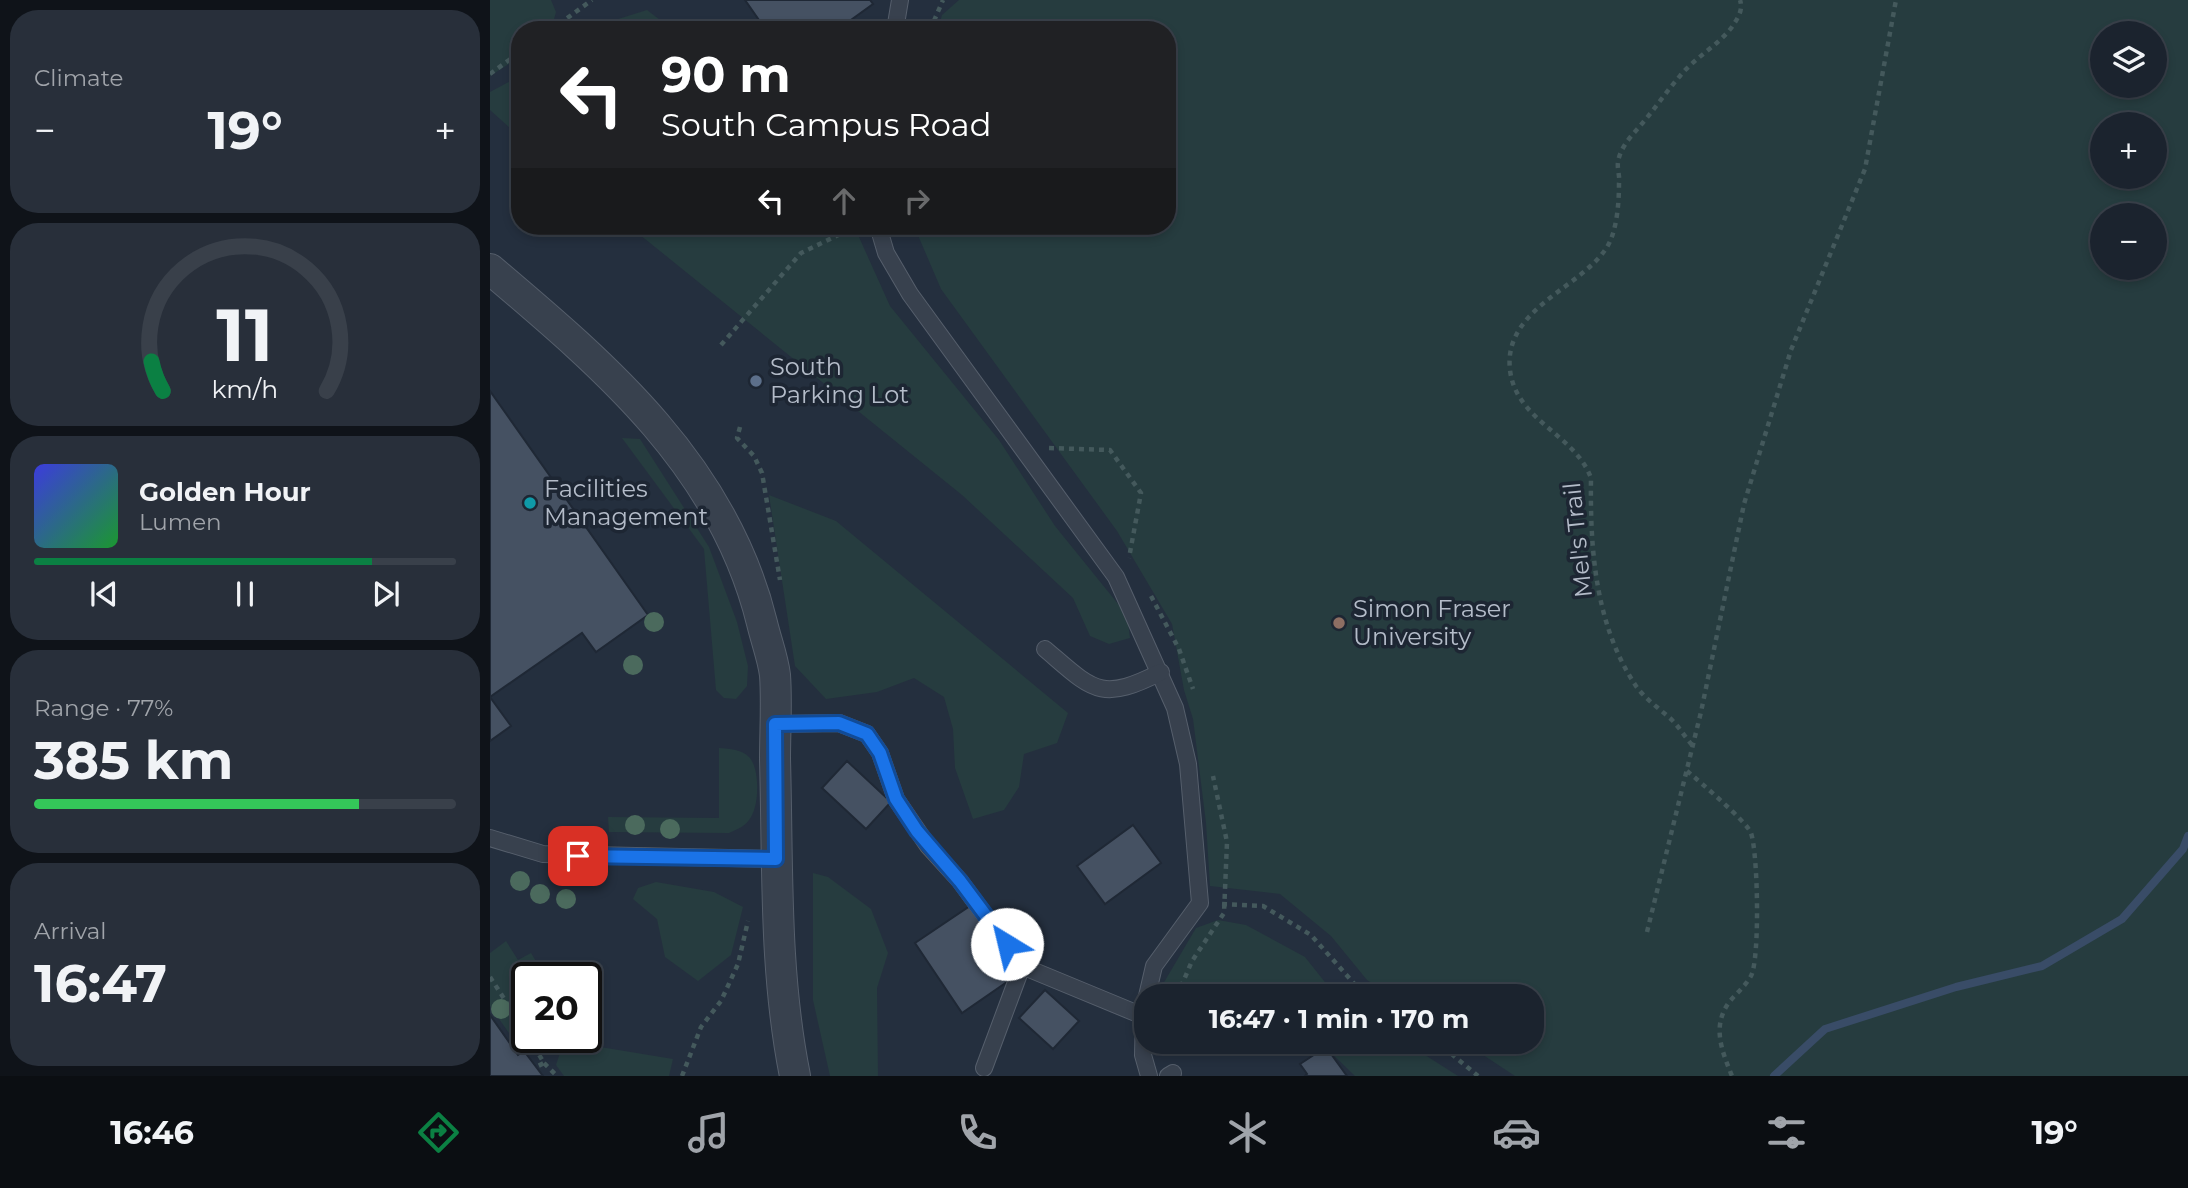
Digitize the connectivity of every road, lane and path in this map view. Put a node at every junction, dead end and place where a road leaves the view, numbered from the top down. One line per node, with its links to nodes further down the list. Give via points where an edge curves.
1 (592, 0): 6 (path)
2 (900, 0): 7 (lane)
3 (943, 0): 8 (path)
4 (1740, 0): 20 (path, Mel's Trail, via 1742,8 1732,27 1680,76 1623,147 1612,240 1604,253 1525,322 1512,344 1509,369 1515,392 1532,414 1587,466 1596,586 1608,625 1639,690)
5 (1896, 0): 20 (path, via 1865,169 1791,350 1744,504)
6 (563, 21)
7 (896, 21)
8 (934, 21)
9 (511, 59): 10 (path)
10 (490, 74)
11 (838, 235): 14 (path, via 801,253)
12 (881, 235): 18 (lane, via 910,294 1116,577)
13 (490, 269): 19 (street, via 596,360 650,416 699,480 732,535 757,600 775,673)
14 (721, 345)
15 (740, 427): 16 (path, via 737,438 762,473)
16 (782, 590)
17 (1045, 649): 18 (lane, via 1096,688 1129,688)
18 (1161, 672): 24 (lane, via 1188,764)
19 (775, 724): 23 (street); 27 (lane, via 839,723 867,734 880,753 896,799)
20 (1692, 746): 21 (path)
21 (1687, 771): 26 (path); 44 (path, via 1751,833 1756,956 1751,976 1728,1004 1720,1025 1719,1045)
22 (490, 838): 23 (lane, via 543,854)
23 (776, 859): 41 (street, via 781,993)
24 (1200, 903): 29 (lane, via 1154,966); 30 (path, via 1263,906 1311,935)
25 (751, 912): 40 (path, via 738,964 721,1001 701,1027)
26 (1647, 932)
27 (1023, 965): 32 (lane); 38 (lane)
28 (490, 977): 31 (path)
29 (1150, 984)
30 (1354, 984)
31 (511, 1010)
32 (1134, 1012)
33 (538, 1053): 36 (path)
34 (1143, 1054): 42 (lane)
35 (1452, 1054): 43 (path)
36 (544, 1063): 37 (path); 39 (path)
37 (536, 1067)
38 (985, 1068)
39 (557, 1076)
40 (682, 1076)
41 (795, 1076)
42 (1149, 1076)
43 (1478, 1076)
44 (1732, 1076)

